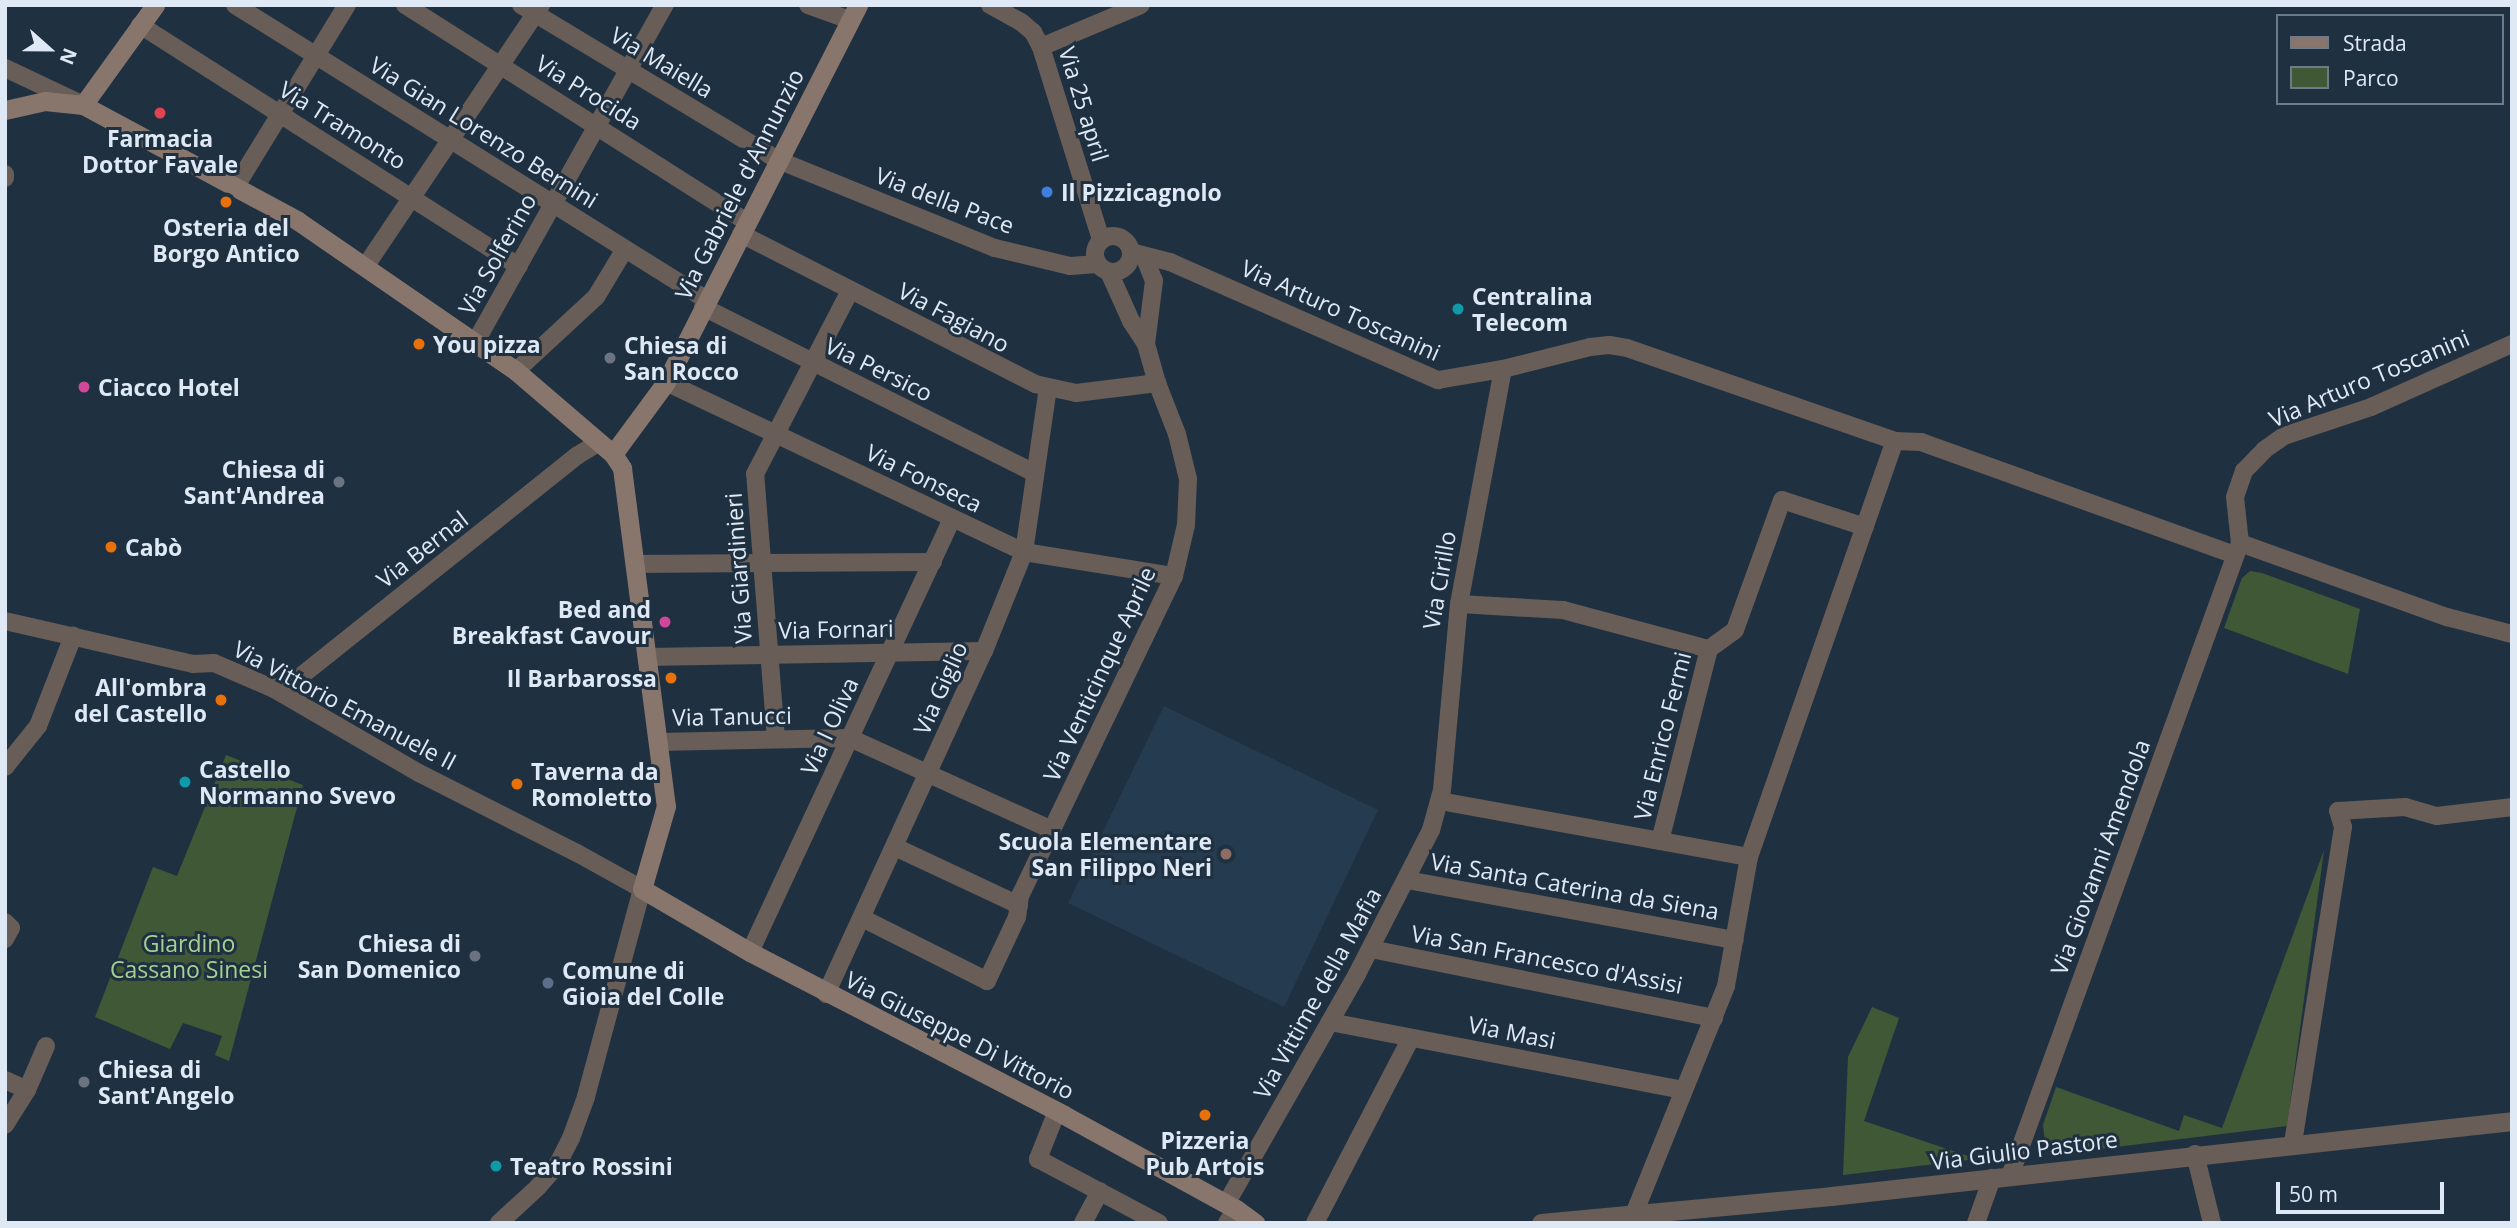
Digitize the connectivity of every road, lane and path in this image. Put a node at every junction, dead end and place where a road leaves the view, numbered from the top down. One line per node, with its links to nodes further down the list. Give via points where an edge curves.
1 (155, 5): 11 (main road)
2 (347, 5): 13 (street)
3 (405, 5): 14 (street, Via Procida)
4 (665, 5): 16 (street, Via Solferino)
5 (808, 5): 10 (street)
6 (990, 5): 12 (street, Via 25 april, via 1021,22)
7 (1140, 5): 12 (street)
8 (245, 8): 13 (street, Via Gian Lorenzo Bernini)
9 (532, 8): 14 (street); 16 (street, Via Maiella)
10 (854, 13): 22 (main road, Via Gabriele d'Annunzio)
11 (141, 25): 17 (main road); 19 (street, Via Tramonto)
12 (1041, 47): 27 (street, Via 25 april)
13 (316, 56): 19 (street); 21 (street, Via Gian Lorenzo Bernini)
14 (500, 65): 20 (street, Via Procida); 21 (street)
15 (5, 68): 17 (street)
16 (629, 70): 20 (street, Via Solferino); 22 (street, Via Maiella)
17 (83, 105): 18 (main road, via 45,101); 23 (main road)
18 (5, 110)
19 (280, 115): 23 (street); 24 (street, Via Tramonto)
20 (597, 126): 25 (street, Via Solferino); 26 (street, Via Procida)
21 (450, 140): 24 (street); 25 (street, Via Gian Lorenzo Bernini)
22 (778, 160): 26 (main road, Via Gabriele d'Annunzio); 32 (street, Via della Pace, via 995,248 1070,266)
23 (236, 186): 30 (main road, via 299,221)
24 (411, 198): 30 (street); 31 (street, Via Tramonto)
25 (553, 205): 28 (street, Via Gian Lorenzo Bernini); 31 (street, Via Solferino)
26 (744, 228): 33 (street, Via Fagiano); 34 (main road, Via Gabriele d'Annunzio)
27 (1101, 240): 29 (street, via 1119,237); 32 (street, via 1095,253)
28 (625, 249): 34 (street, Via Gian Lorenzo Bernini); 40 (street, via 596,297)
29 (1138, 254): 32 (street, via 1126,267); 36 (street, Via Venticinque Aprile, via 1154,281); 39 (street, Via Arturo Toscanini, via 1170,262 1424,376 1438,380)
30 (365, 267): 35 (main road)
31 (519, 267): 35 (street, Via Solferino)
32 (1104, 268): 36 (street, Via Venticinque Aprile)
33 (850, 291): 38 (street, Via Giardinieri); 43 (street, Via Fagiano, via 1005,371)
34 (705, 304): 38 (street, Via Persico); 41 (main road, Via Gabriele d'Annunzio)
35 (475, 343): 40 (main road)
36 (1146, 344): 42 (street, Via Venticinque Aprile)
37 (2512, 344): 50 (street, Via Arturo Toscanini, via 2371,407 2274,442 2249,465 2238,486)
38 (813, 363): 44 (street, Via Giardinieri); 47 (street, Via Persico)
39 (1503, 369): 45 (street, Via Arturo Toscanini, via 1609,345); 56 (street, Via Cirillo)
40 (516, 372): 46 (main road)
41 (666, 382): 44 (street, Via Fonseca); 46 (main road, Via Gabriele d'Annunzio)
42 (1157, 383): 43 (street, Via Fagiano, via 1101,392); 55 (street, Via Venticinque Aprile, via 1188,479 1186,525)
43 (1048, 388): 47 (street, Via Giglio)
44 (776, 434): 48 (street, Via Fonseca); 54 (street, Via Giardinieri, via 755,474)
45 (1895, 441): 49 (street); 50 (street, Via Arturo Toscanini, via 1922,442)
46 (605, 448): 53 (main road, via 622,468); 65 (street, Via Bernal, via 578,455 301,676)
47 (1034, 473): 51 (street, Via Giglio)
48 (952, 519): 51 (street, Via Fonseca); 52 (street, Via I Oliva)
49 (1865, 527): 60 (street, Via Enrico Fermi, via 1782,500 1735,630); 76 (street)
50 (2238, 549): 58 (street); 97 (street, Via Giovanni Amendola)
51 (1024, 552): 55 (street, Via Fonseca); 61 (street, Via Giglio)
52 (933, 562): 54 (street); 62 (street, Via I Oliva)
53 (635, 564): 54 (street); 64 (main road)
54 (761, 564): 63 (street, Via Giardinieri)
55 (1174, 576): 73 (street, Via Venticinque Aprile)
56 (1459, 604): 60 (street, via 1563,610); 71 (street, Via Cirillo)
57 (5, 621): 59 (street, Via Vittorio Emanuele II)
58 (2512, 634)
59 (73, 636): 65 (street, Via Vittorio Emanuele II, via 193,664 214,663); 69 (street, via 38,726)
60 (1709, 649): 74 (street, Via Enrico Fermi)
61 (984, 650): 62 (street, Via Fornari); 70 (street, Via Giglio)
62 (891, 653): 63 (street, Via Fornari); 66 (street, Via I Oliva)
63 (769, 655): 64 (street, Via Fornari); 67 (street, Via Giardinieri)
64 (647, 657): 68 (main road)
65 (274, 689): 78 (street, Via Vittorio Emanuele II, via 419,774)
66 (850, 738): 67 (street, Via Tanucci); 70 (street); 83 (street, Via I Oliva)
67 (776, 739): 68 (street, Via Tanucci)
68 (658, 742): 78 (main road, via 666,806)
69 (5, 767)
70 (929, 772): 73 (street); 75 (street, Via Giglio)
71 (1440, 801): 74 (street, Via Enrico Fermi); 77 (street, Via Vittime della Mafia)
72 (2512, 807): 95 (street, via 2437,816 2405,807 2338,811 2343,827)
73 (1052, 830): 79 (street, Via Venticinque Aprile)
74 (1660, 841): 76 (street, Via Enrico Fermi)
75 (895, 847): 79 (street); 80 (street, Via Giglio)
76 (1749, 857): 81 (street)
77 (1407, 880): 81 (street, Via Santa Caterina da Siena); 82 (street, Via Vittime della Mafia)
78 (642, 889): 83 (main road, Via Giuseppe Di Vittorio); 101 (street, via 571,1138 557,1165)
79 (1020, 900): 80 (street, Via Venticinque Aprile, via 1017,917 987,981)
80 (862, 918): 84 (street, Via Giglio)
81 (1735, 940): 85 (street)
82 (1371, 949): 85 (street, Via San Francesco d'Assisi); 86 (street, Via Vittime della Mafia)
83 (750, 952): 84 (main road, Via Giuseppe Di Vittorio)
84 (826, 994): 92 (main road, Via Giuseppe Di Vittorio)
85 (1714, 1018): 91 (street)
86 (1329, 1023): 87 (street, Via Masi); 99 (street, Via Vittime della Mafia)
87 (1411, 1038): 91 (street, Via Masi); 105 (street)
88 (46, 1046): 90 (street)
89 (5, 1080): 90 (street)
90 (27, 1090): 94 (street)
91 (1684, 1090): 100 (street)
92 (1057, 1111): 98 (street, via 1038,1158); 99 (main road, Via Giuseppe Di Vittorio)
93 (2512, 1121): 95 (street, Via Giulio Pastore)
94 (5, 1125)
95 (2292, 1143): 96 (street, Via Giulio Pastore)
96 (2195, 1154): 97 (street, Via Giulio Pastore); 108 (street)
97 (2001, 1177): 100 (street, Via Giulio Pastore); 107 (street, Via Giovanni Amendola)
98 (1100, 1191): 102 (street); 103 (street)
99 (1230, 1212): 104 (main road, Via Giuseppe Di Vittorio)
100 (1634, 1214): 106 (street, Via Giulio Pastore)
101 (499, 1223)
102 (1083, 1223)
103 (1159, 1223)
104 (1255, 1223)
105 (1315, 1223)
106 (1541, 1223)
107 (1976, 1223)
108 (2212, 1223)

